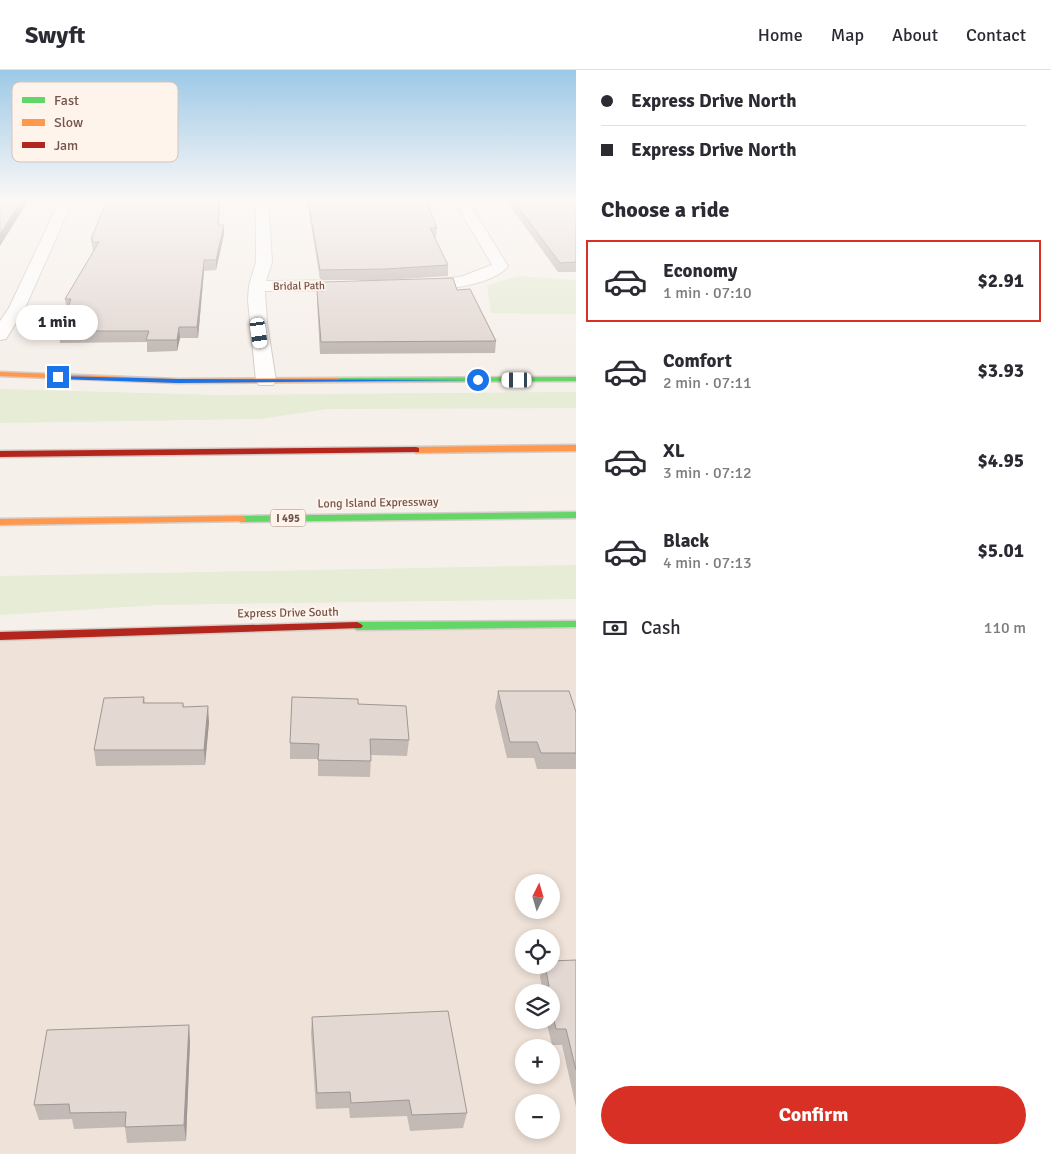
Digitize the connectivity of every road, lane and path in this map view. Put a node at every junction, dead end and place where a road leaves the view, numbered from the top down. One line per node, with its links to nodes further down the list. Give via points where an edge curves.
1 (43, 251): 7 (street)
2 (264, 251): 6 (street, via 263,272)
3 (491, 251): 5 (street, via 500,266 490,274 444,284)
4 (378, 285): 6 (street, Bridal Path)
5 (406, 285)
6 (257, 286): 10 (street)
7 (0, 335)
8 (0, 374): 10 (main road)
9 (576, 379): 10 (main road)
10 (266, 382)
11 (576, 448): 12 (main road)
12 (0, 454)
13 (576, 515): 14 (main road, Long Island Expressway / I 495)
14 (0, 522)
15 (576, 624): 16 (main road, Express Drive South, via 255,628)
16 (0, 636)

